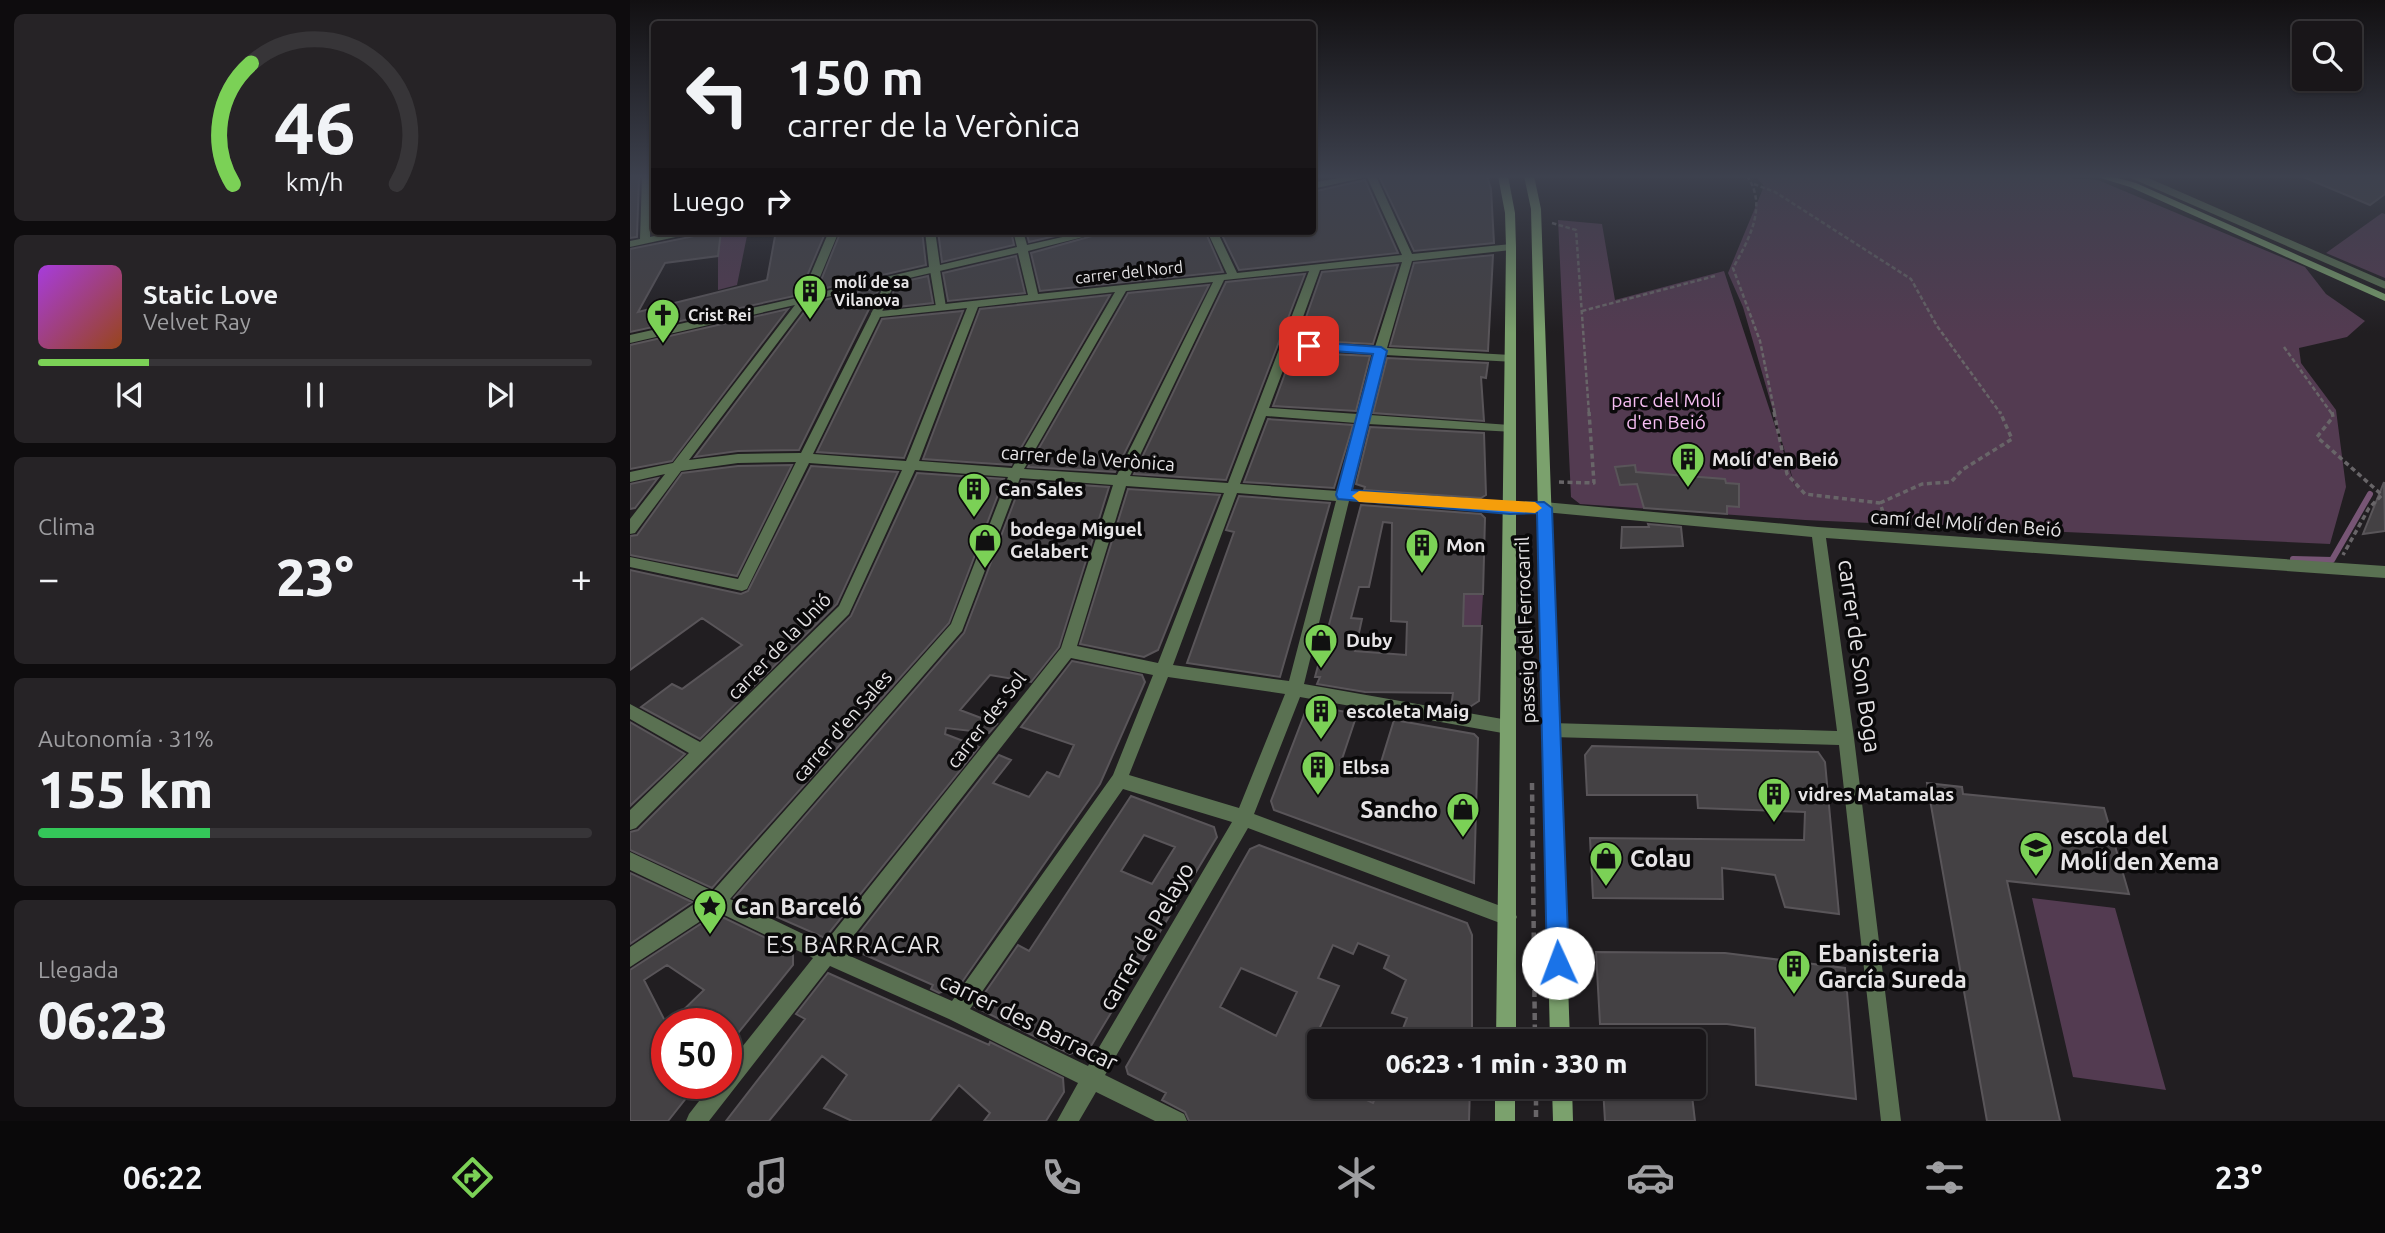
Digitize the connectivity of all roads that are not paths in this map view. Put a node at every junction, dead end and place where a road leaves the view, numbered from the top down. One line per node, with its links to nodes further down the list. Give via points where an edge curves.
1 (646, 228): 13 (street)
2 (1395, 228): 17 (street)
3 (1510, 228): 15 (main road, passeig del Ferrocarril)
4 (1536, 228): 46 (main road, passeig del Ferrocarril)
5 (2236, 228): 25 (main road)
6 (2256, 228): 22 (lane)
7 (672, 235): 13 (street)
8 (832, 235): 26 (street)
9 (931, 235): 19 (street)
10 (1019, 235): 16 (street)
11 (1085, 235): 16 (street)
12 (1213, 235): 20 (street)
13 (645, 241): 14 (street)
14 (630, 244)
15 (1511, 247): 17 (street, carrer del Nord); 33 (main road, passeig del Ferrocarril)
16 (1022, 250): 19 (street); 24 (street)
17 (1408, 258): 18 (street, carrer del Nord); 32 (street, carrer de Pelayo)
18 (1316, 268): 20 (street, carrer del Nord); 31 (street)
19 (935, 270): 21 (street); 28 (street)
20 (1227, 277): 23 (street, carrer del Nord); 42 (street, carrer des Sol)
21 (891, 280): 26 (street); 29 (street)
22 (2385, 285)
23 (1122, 289): 24 (street, carrer del Nord); 40 (street, carrer d'en Sales)
24 (1034, 298): 27 (street, carrer del Nord)
25 (2385, 298)
26 (805, 299): 30 (street); 38 (street)
27 (974, 303): 28 (street, carrer del Nord); 39 (street, carrer de la Unió)
28 (941, 307): 29 (street, carrer del Nord)
29 (876, 314): 37 (street)
30 (630, 339)
31 (1285, 345): 32 (street); 34 (street)
32 (1381, 351): 33 (street); 35 (street, carrer de Pelayo)
33 (1511, 359): 36 (main road, passeig del Ferrocarril)
34 (1261, 412): 35 (street); 43 (street)
35 (1363, 418): 36 (street); 44 (street, carrer de Pelayo)
36 (1510, 429): 45 (main road, passeig del Ferrocarril)
37 (805, 458): 38 (street, carrer de la Verònica, via 747,456); 39 (street, carrer de la Verònica); 49 (street, via 742,585)
38 (680, 464): 41 (street, carrer de la Verònica); 47 (street)
39 (911, 465): 40 (street, carrer de la Verònica); 58 (street, carrer de la Unió, via 844,610)
40 (1016, 472): 42 (street, carrer de la Verònica); 63 (street, carrer d'en Sales, via 957,627)
41 (630, 477)
42 (1121, 481): 43 (street, carrer de la Verònica); 51 (street, carrer des Sol)
43 (1233, 487): 44 (street, carrer de la Verònica); 52 (street)
44 (1343, 495): 45 (street, carrer de la Verònica); 53 (street, carrer de Pelayo)
45 (1510, 508): 46 (street, carrer de la Verònica); 55 (main road, passeig del Ferrocarril)
46 (1544, 508): 48 (street, camí del Molí den Beió); 56 (main road, passeig del Ferrocarril)
47 (630, 529)
48 (1818, 532): 50 (street, camí del Molí den Beió); 57 (street, carrer de Son Boga)
49 (630, 562)
50 (2385, 572)
51 (1068, 651): 52 (street); 65 (street, carrer des Sol)
52 (1163, 670): 53 (street); 59 (street)
53 (1296, 689): 55 (street); 60 (street, carrer de Pelayo)
54 (630, 711): 58 (street)
55 (1508, 727): 64 (main road, passeig del Ferrocarril)
56 (1551, 730): 57 (street); 69 (main road, passeig del Ferrocarril)
57 (1846, 738): 80 (street, carrer de Son Boga)
58 (704, 752): 61 (street, carrer de la Unió)
59 (1119, 780): 60 (street); 67 (street)
60 (1244, 818): 64 (street); 71 (street, carrer de Pelayo)
61 (630, 822)
62 (630, 861): 63 (street, carrer des Barracar)
63 (717, 900): 65 (street, carrer des Barracar); 66 (street, carrer d'en Sales)
64 (1508, 917): 68 (main road, passeig del Ferrocarril)
65 (827, 955): 67 (street, carrer des Barracar); 70 (street, carrer des Sol)
66 (630, 958)
67 (956, 1012): 71 (street, carrer des Barracar)
68 (1506, 1029)
69 (1560, 1029)
70 (742, 1063)
71 (1091, 1079): 76 (street, carrer de Pelayo); 77 (street, carrer des Barracar)
72 (713, 1099): 75 (street, carrer des Sol)
73 (1505, 1099): 78 (main road)
74 (1562, 1099): 79 (main road)
75 (696, 1121)
76 (1067, 1121)
77 (1177, 1121)
78 (1505, 1121)
79 (1563, 1121)
80 (1891, 1121)

